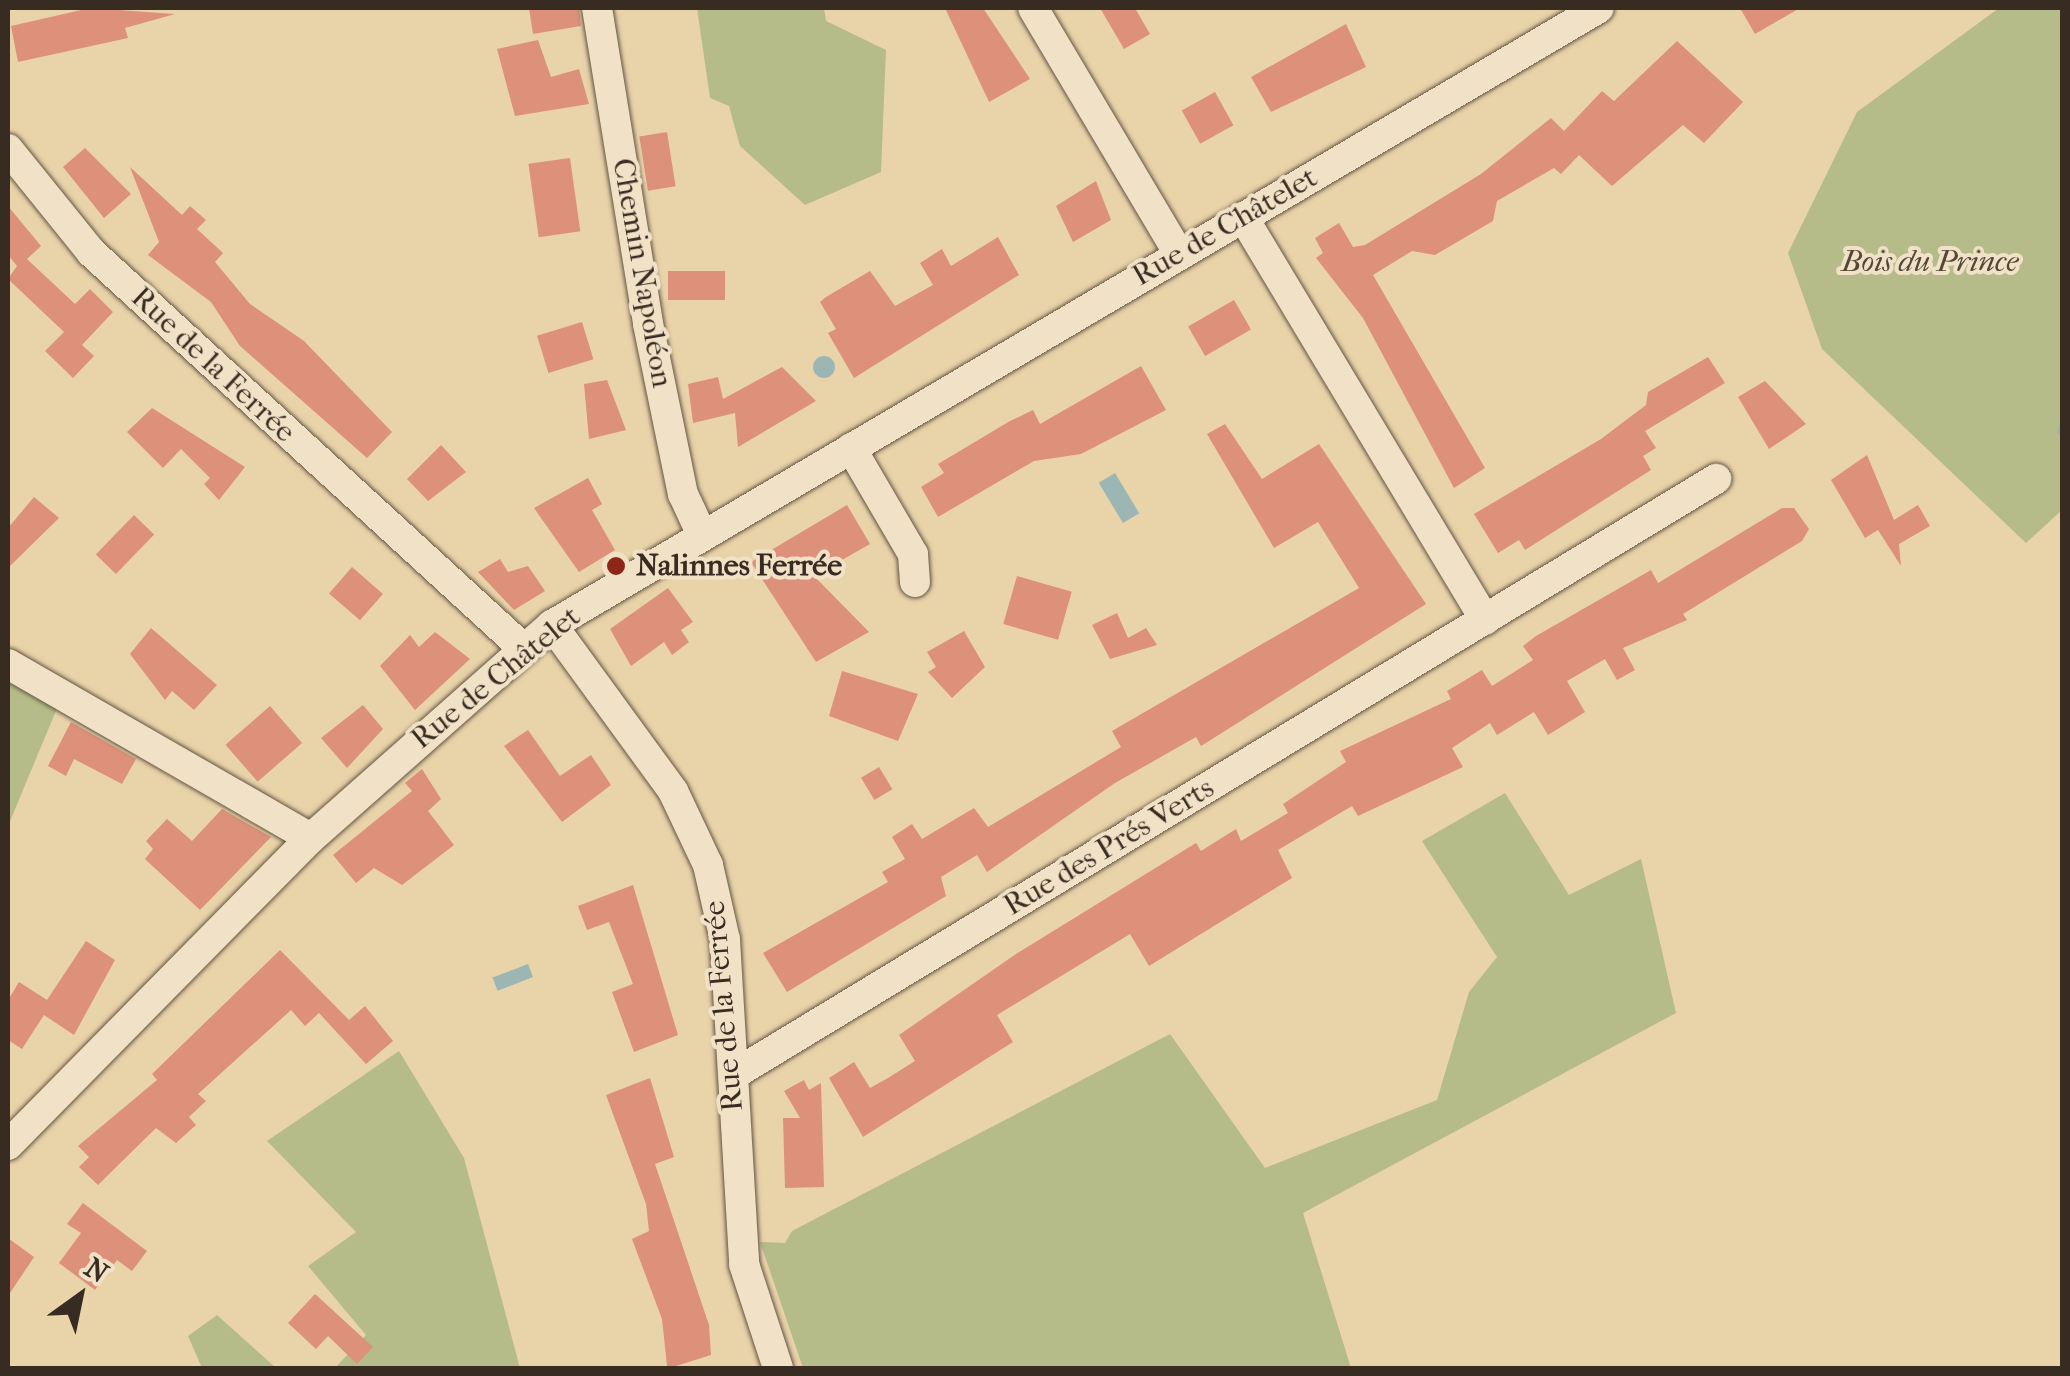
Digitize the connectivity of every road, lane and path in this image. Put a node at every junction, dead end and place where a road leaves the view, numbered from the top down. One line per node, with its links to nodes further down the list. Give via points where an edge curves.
1 (598, 8): 9 (street, Chemin Napoléon, via 648,324 684,494)
2 (1034, 8): 6 (street)
3 (1599, 8): 5 (street, Rue de Châtelet)
4 (8, 148): 13 (street, Rue de la Ferrée, via 91,252)
5 (1243, 217): 6 (street, Rue de Châtelet); 11 (street)
6 (1179, 254): 7 (street, Rue de Châtelet)
7 (851, 448): 9 (street, Rue de Châtelet); 10 (street, via 913,554)
8 (1716, 479): 11 (street, Rue des Prés Verts)
9 (702, 534): 12 (street, Rue de Châtelet)
10 (915, 582)
11 (1485, 620): 16 (street, Rue des Prés Verts)
12 (552, 625): 13 (street, Rue de Châtelet); 16 (street, Rue de la Ferrée, via 696,833 724,940)
13 (523, 648): 15 (street, Rue de Châtelet)
14 (8, 664): 15 (street)
15 (311, 838): 17 (street, Rue de Châtelet)
16 (732, 1075): 18 (street, Rue de la Ferrée, via 744,1264)
17 (8, 1145)
18 (778, 1368)

